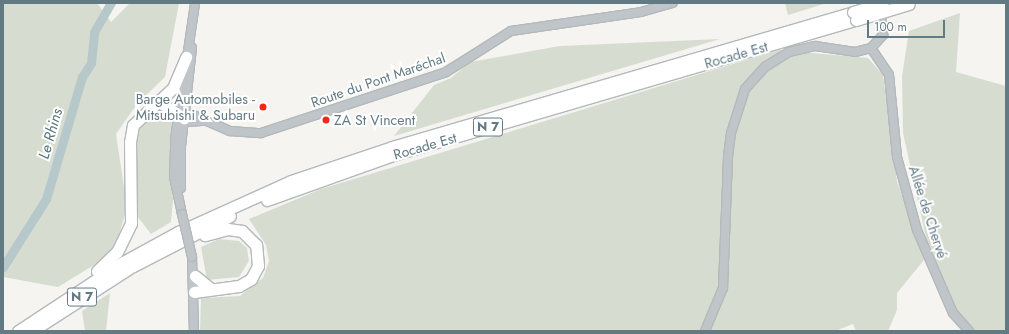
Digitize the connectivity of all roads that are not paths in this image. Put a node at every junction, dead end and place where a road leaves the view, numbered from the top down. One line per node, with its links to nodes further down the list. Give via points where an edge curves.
1 (195, 3): 7 (street)
2 (673, 3): 11 (street, Route du Pont Maréchal, via 641,12 512,32 446,72 261,133 230,131)
3 (879, 3): 8 (street, via 883,35)
4 (883, 3): 6 (highway, Rocade Est / N 7, bridge)
5 (911, 4): 6 (highway, Rocade Est / N 7, bridge)
6 (854, 16): 12 (highway, Rocade Est / N 7, via 343,171 240,211); 14 (highway, Rocade Est / N 7, via 341,163 184,229)
7 (191, 32): 9 (street); 11 (street)
8 (871, 48): 20 (street, via 855,52 814,46 789,52 765,67 745,89 731,133 728,157 723,288); 21 (street, Allée de Chervé, via 889,75 896,157 917,230 953,313)
9 (186, 57): 10 (highway, via 173,88); 11 (street)
10 (159, 102): 11 (highway); 14 (highway, via 138,117 131,131 133,201 128,233 117,252)
11 (182, 116): 13 (street, bridge, via 181,205)
12 (133, 266): 15 (highway, via 147,264 220,230 235,229 248,235 258,252 255,273 239,286); 18 (highway, Rocade Est / N 7)
13 (194, 276): 15 (highway); 16 (street)
14 (87, 284): 17 (highway, Rocade Est / N 7)
15 (210, 288): 16 (highway)
16 (194, 292): 19 (street)
17 (18, 331)
18 (32, 331)
19 (194, 331)
20 (704, 331)
21 (969, 331)

